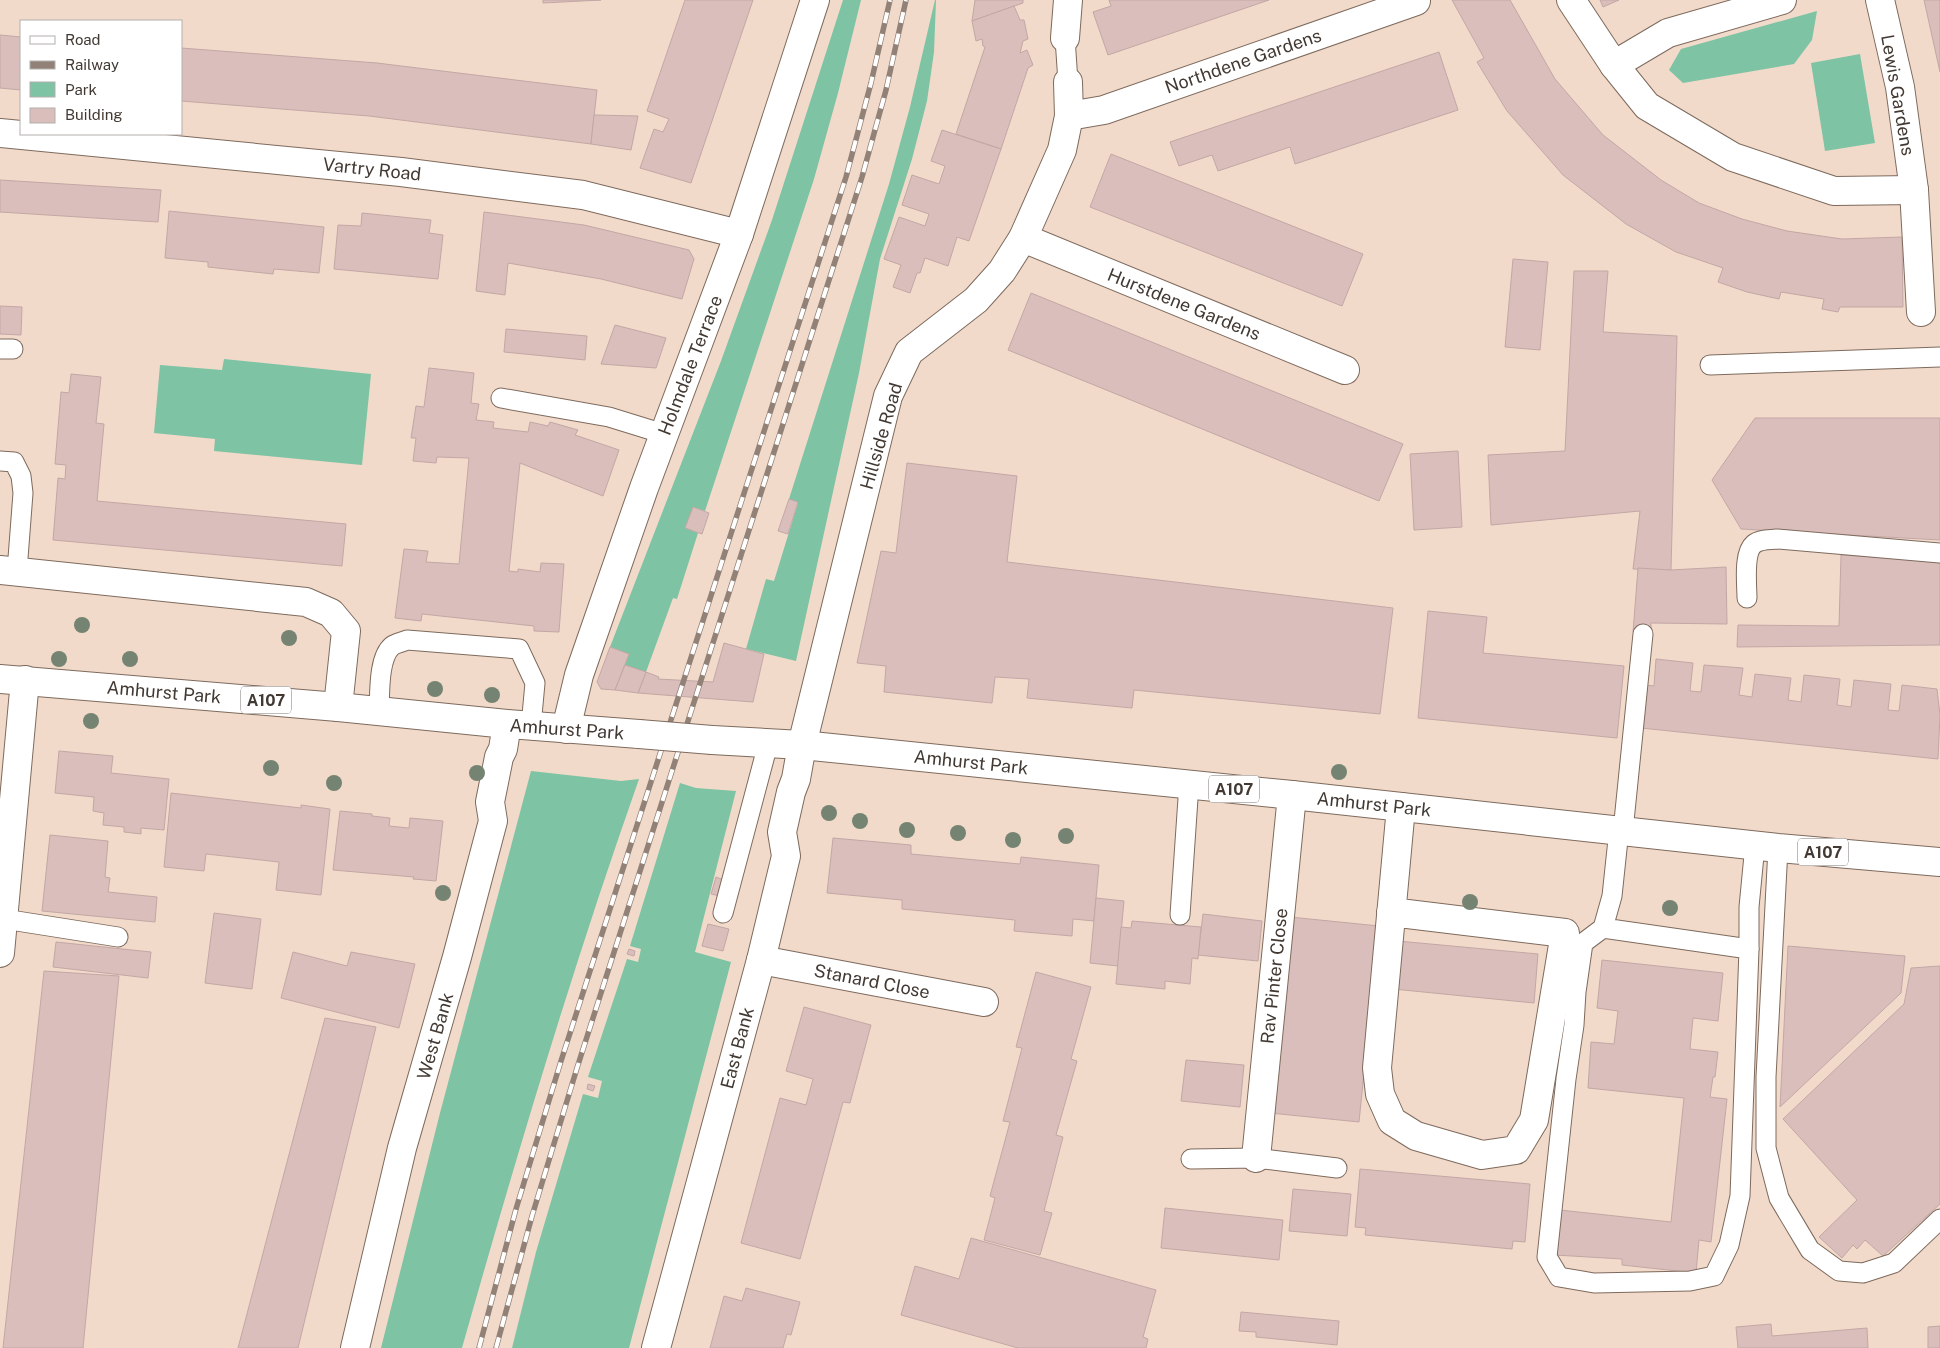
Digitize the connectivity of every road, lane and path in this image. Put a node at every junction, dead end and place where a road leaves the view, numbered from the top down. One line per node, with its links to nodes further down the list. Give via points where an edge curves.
1 (815, 0): 15 (street, Holmdale Terrace)
2 (1068, 0): 7 (street, Hillside Road)
3 (1571, 0): 8 (street)
4 (1782, 0): 8 (street, via 1668,33)
5 (1880, 0): 14 (street, Lewis Gardens, via 1900,87)
6 (1416, 1): 10 (street, Northdene Gardens, via 1104,110)
7 (1066, 38): 9 (lane, Hillside Road)
8 (1614, 65): 14 (street, via 1648,106 1733,157 1834,191)
9 (1068, 82): 10 (street, Hillside Road)
10 (1069, 116): 16 (street, Hillside Road, via 1062,150)
11 (0, 133): 12 (street, Vartry Road)
12 (20, 135)
13 (21, 135): 15 (street, Vartry Road, via 401,172 583,195)
14 (1914, 190): 17 (street, Lewis Gardens)
15 (739, 234): 22 (street, Holmdale Terrace)
16 (1023, 238): 20 (street, Hurstdene Gardens); 34 (street, Hillside Road, via 1002,271 976,300 909,352 888,396)
17 (1921, 312)
18 (1940, 357): 19 (lane)
19 (1710, 365)
20 (1345, 370)
21 (501, 398): 22 (lane, via 609,417)
22 (664, 434): 32 (street, Holmdale Terrace, via 579,675)
23 (0, 461): 25 (lane, via 14,462 21,476 23,493)
24 (1940, 553): 26 (lane, via 1761,540 1748,552)
25 (9, 570): 29 (street, via 306,602 331,613 346,632)
26 (1747, 598)
27 (1643, 634): 38 (lane)
28 (13, 680): 29 (street, Amhurst Park / A107); 44 (street)
29 (338, 706): 30 (street, Amhurst Park / A107)
30 (379, 711): 31 (street, Amhurst Park / A107); 31 (lane, via 381,673 384,658 392,646 407,640 519,649 535,683)
31 (519, 725): 32 (street, Amhurst Park / A107); 55 (street, West Bank, via 499,757 490,802 494,821 402,1148)
32 (566, 729): 33 (street, Amhurst Park / A107, bridge)
33 (768, 744): 34 (street, Amhurst Park / A107); 42 (lane)
34 (802, 746): 35 (street, Amhurst Park / A107); 49 (street, East Bank, via 782,832 786,856)
35 (1189, 784): 36 (street, Amhurst Park / A107); 43 (lane)
36 (1292, 794): 37 (street, Amhurst Park / A107); 51 (street, Rav Pinter Close)
37 (1401, 807): 38 (street, Amhurst Park / A107); 41 (street)
38 (1621, 831): 39 (street, Amhurst Park / A107); 45 (lane, via 1612,896)
39 (1766, 846): 40 (street, Amhurst Park / A107); 47 (lane, via 1750,889); 54 (lane, via 1766,1148 1779,1198 1810,1250 1839,1271 1863,1273 1894,1263)
40 (1940, 862)
41 (1391, 912): 41 (street, via 1376,1068 1380,1094 1392,1121 1416,1136 1482,1155 1516,1150 1534,1120 1565,933)
42 (723, 913)
43 (1180, 914)
44 (4, 919): 46 (lane); 48 (street)
45 (1603, 928): 47 (lane); 47 (lane, via 1583,943 1547,1257 1559,1277 1594,1283 1690,1281 1714,1276 1729,1245 1740,1196)
46 (118, 937)
47 (1749, 949)
48 (0, 953)
49 (761, 960): 50 (street, Stanard Close); 56 (street, East Bank)
50 (984, 1002)
51 (1256, 1158): 52 (lane); 53 (lane)
52 (1191, 1159)
53 (1337, 1168)
54 (1940, 1219)
55 (354, 1348)
56 (656, 1348)

